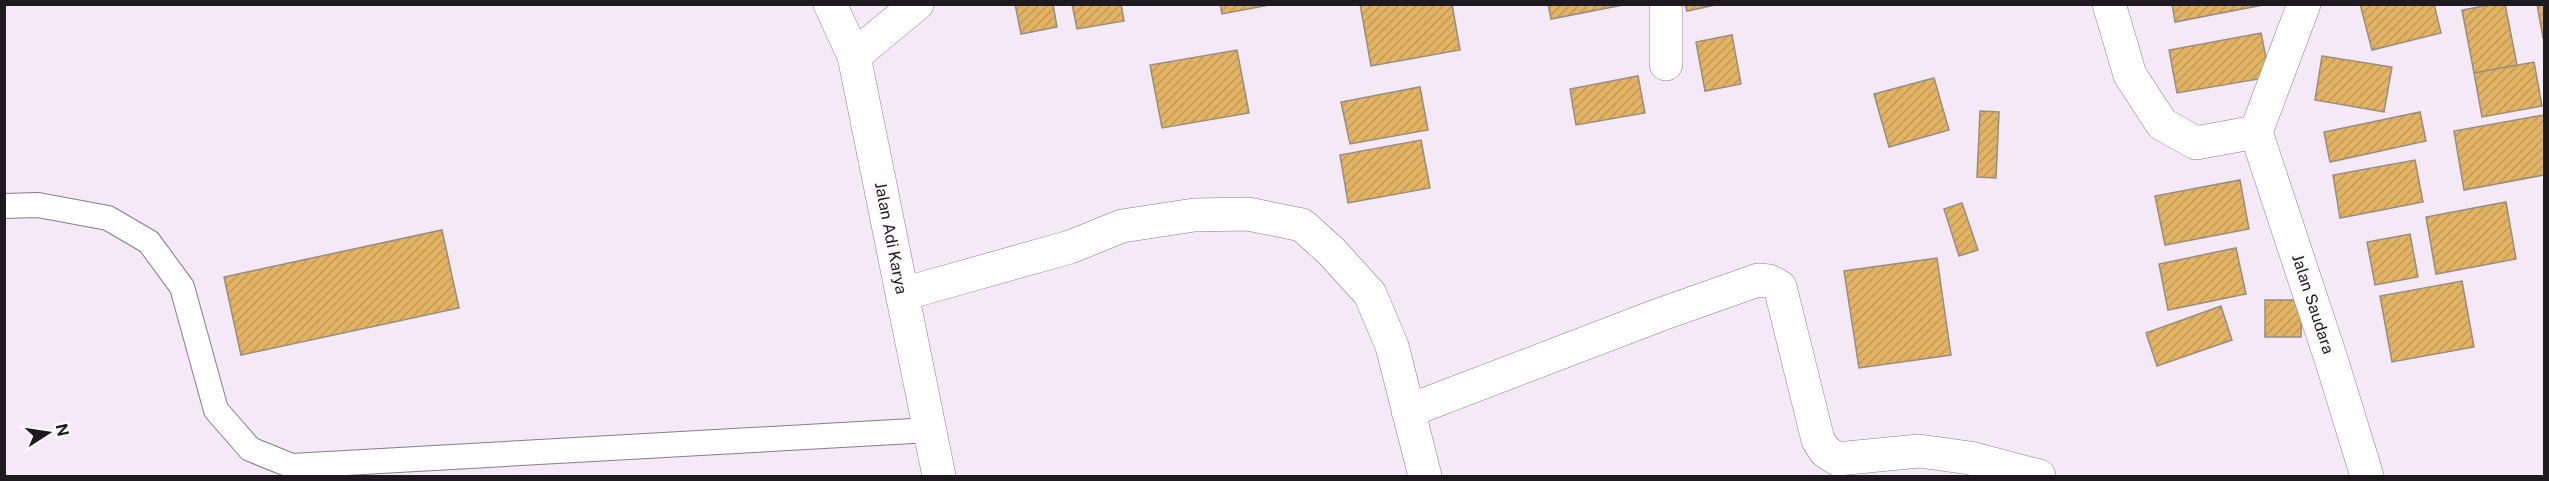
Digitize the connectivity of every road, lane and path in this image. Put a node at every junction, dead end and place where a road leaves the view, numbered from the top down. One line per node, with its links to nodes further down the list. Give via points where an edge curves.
1 (830, 4): 6 (street, Jalan Adi Karya)
2 (917, 4): 6 (street)
3 (1666, 4): 7 (street)
4 (2109, 4): 8 (street, via 2130,75 2162,124 2196,143)
5 (2304, 4): 8 (street)
6 (854, 56): 10 (street, Jalan Adi Karya)
7 (1666, 64)
8 (2256, 132): 16 (street, Jalan Saudara)
9 (4, 206): 12 (lane, via 38,205 108,218 149,242 182,287 216,410 250,449 292,466)
10 (903, 294): 11 (street, via 1070,247 1122,226 1194,215 1248,214 1302,225 1370,294 1392,346); 12 (street, Jalan Adi Karya)
11 (1408, 411): 14 (street); 15 (street, via 1659,315 1758,280 1769,281 1780,287 1818,440 1825,451 1838,459 1919,451 1941,453)
12 (930, 430): 13 (street, Jalan Adi Karya)
13 (939, 477)
14 (1425, 477)
15 (2039, 477)
16 (2367, 477)

